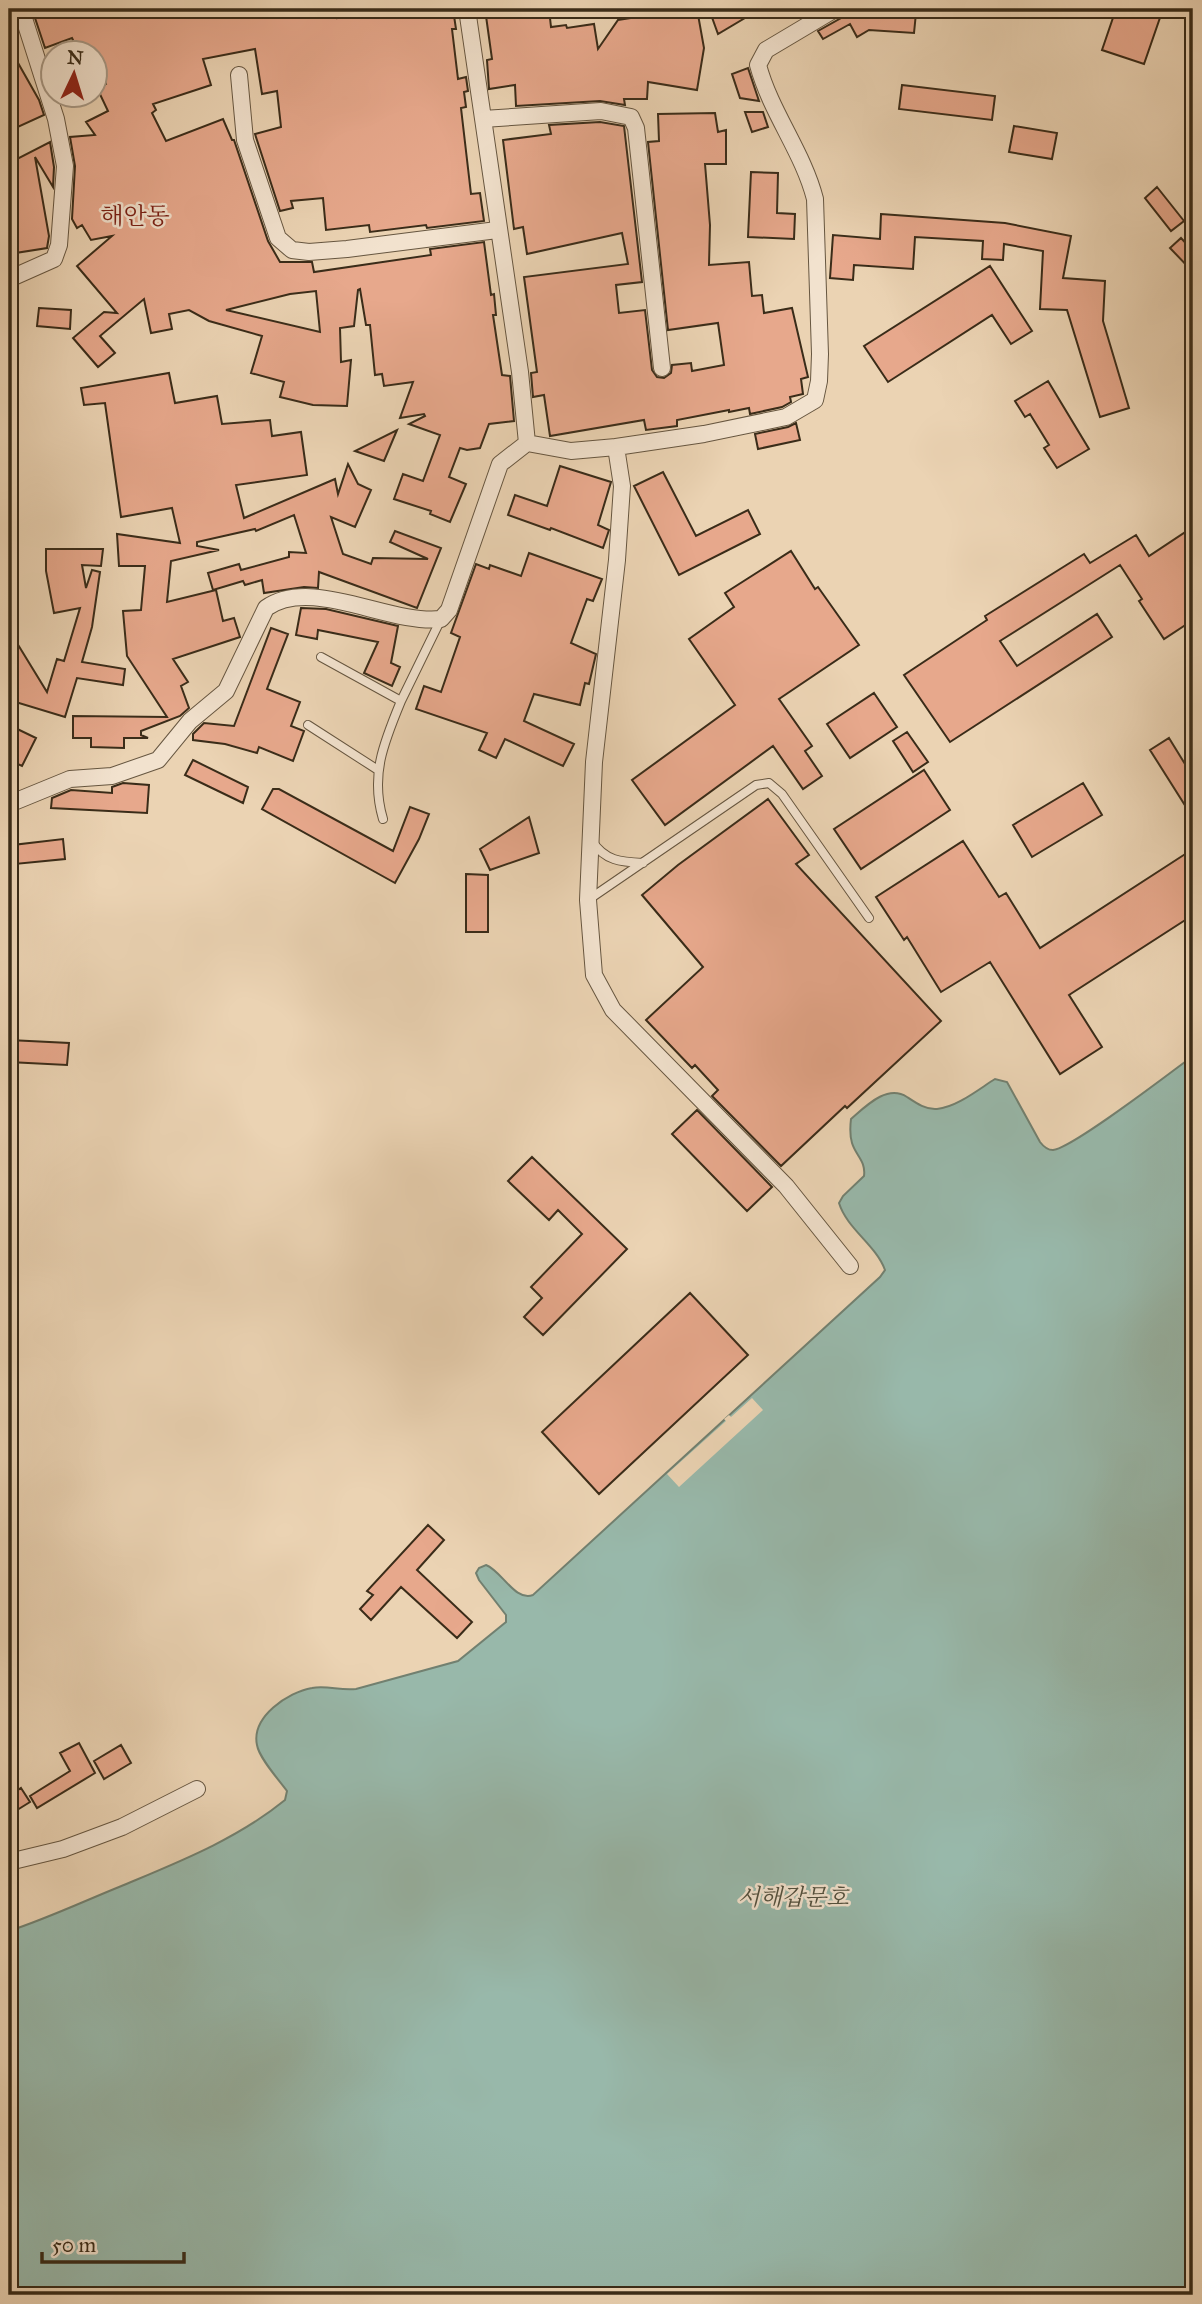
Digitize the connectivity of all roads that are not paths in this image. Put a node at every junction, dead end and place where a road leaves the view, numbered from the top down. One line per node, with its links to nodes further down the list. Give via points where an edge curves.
1 (21, 9): 7 (street, via 56,119 65,166 54,260)
2 (467, 9): 5 (street)
3 (835, 9): 10 (street, via 766,50 758,65 815,199 820,354 815,400 786,417)
4 (239, 75): 6 (street, via 245,140 278,238 292,250 346,249)
5 (483, 119): 6 (street); 8 (street, via 601,111 631,117 636,128)
6 (497, 230): 9 (street)
7 (9, 279)
8 (662, 368)
9 (527, 443): 10 (street, via 571,451); 11 (street, via 500,464 449,610)
10 (616, 447): 18 (street, via 622,486)
11 (441, 619): 13 (lane); 16 (street, via 308,597 277,600 266,608 226,691 190,721 158,760 112,776 70,779)
12 (321, 657): 13 (lane)
13 (401, 701): 15 (lane)
14 (307, 725): 15 (lane)
15 (378, 770): 17 (lane)
16 (9, 804)
17 (383, 819)
18 (591, 838): 19 (lane, via 600,853 618,862); 20 (street)
19 (643, 863): 20 (lane); 21 (lane, via 756,785 769,783 782,794)
20 (587, 900): 22 (street, via 594,975 613,1010 786,1186)
21 (869, 918)
22 (850, 1266)
23 (197, 1789): 24 (street, via 122,1827 63,1849)
24 (9, 1862)

